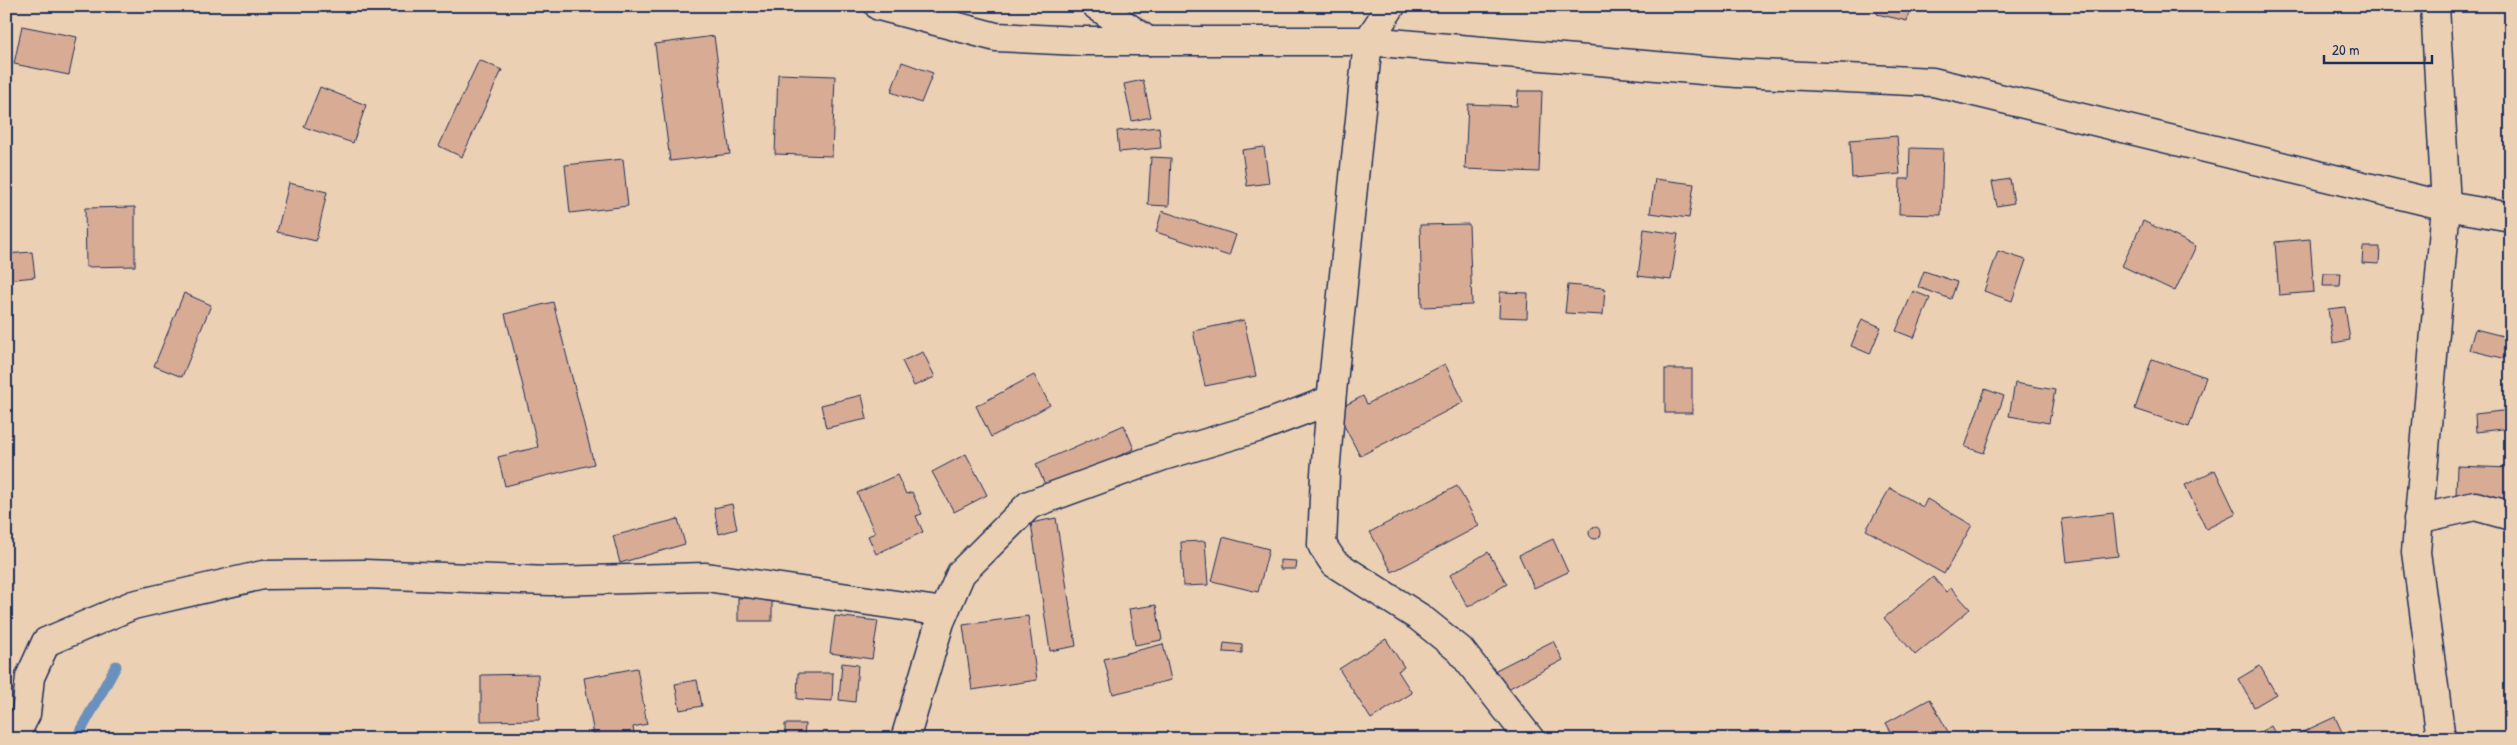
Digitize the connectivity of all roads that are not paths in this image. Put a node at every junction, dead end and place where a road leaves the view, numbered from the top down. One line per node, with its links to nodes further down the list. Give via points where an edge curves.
1 (879, 6): 5 (street, via 996,37)
2 (1097, 6): 5 (street)
3 (1391, 6): 6 (street)
4 (2435, 6): 7 (street)
5 (1148, 41): 6 (street)
6 (1368, 41): 7 (street, via 1737,73 1933,82); 9 (street)
7 (2446, 206): 8 (street); 11 (street)
8 (2511, 217)
9 (1331, 402): 12 (street, via 1163,456 1029,505 962,574); 15 (street, via 1322,545 1334,563 1419,617 1460,650)
10 (2511, 516): 11 (street, via 2475,506)
11 (2418, 519): 16 (street, via 2416,552)
12 (944, 612): 13 (street, via 706,576 550,581 365,574 263,575 133,605 46,642 30,677 26,714); 14 (street)
13 (13, 739)
14 (905, 739)
15 (1530, 739)
16 (2441, 739)

